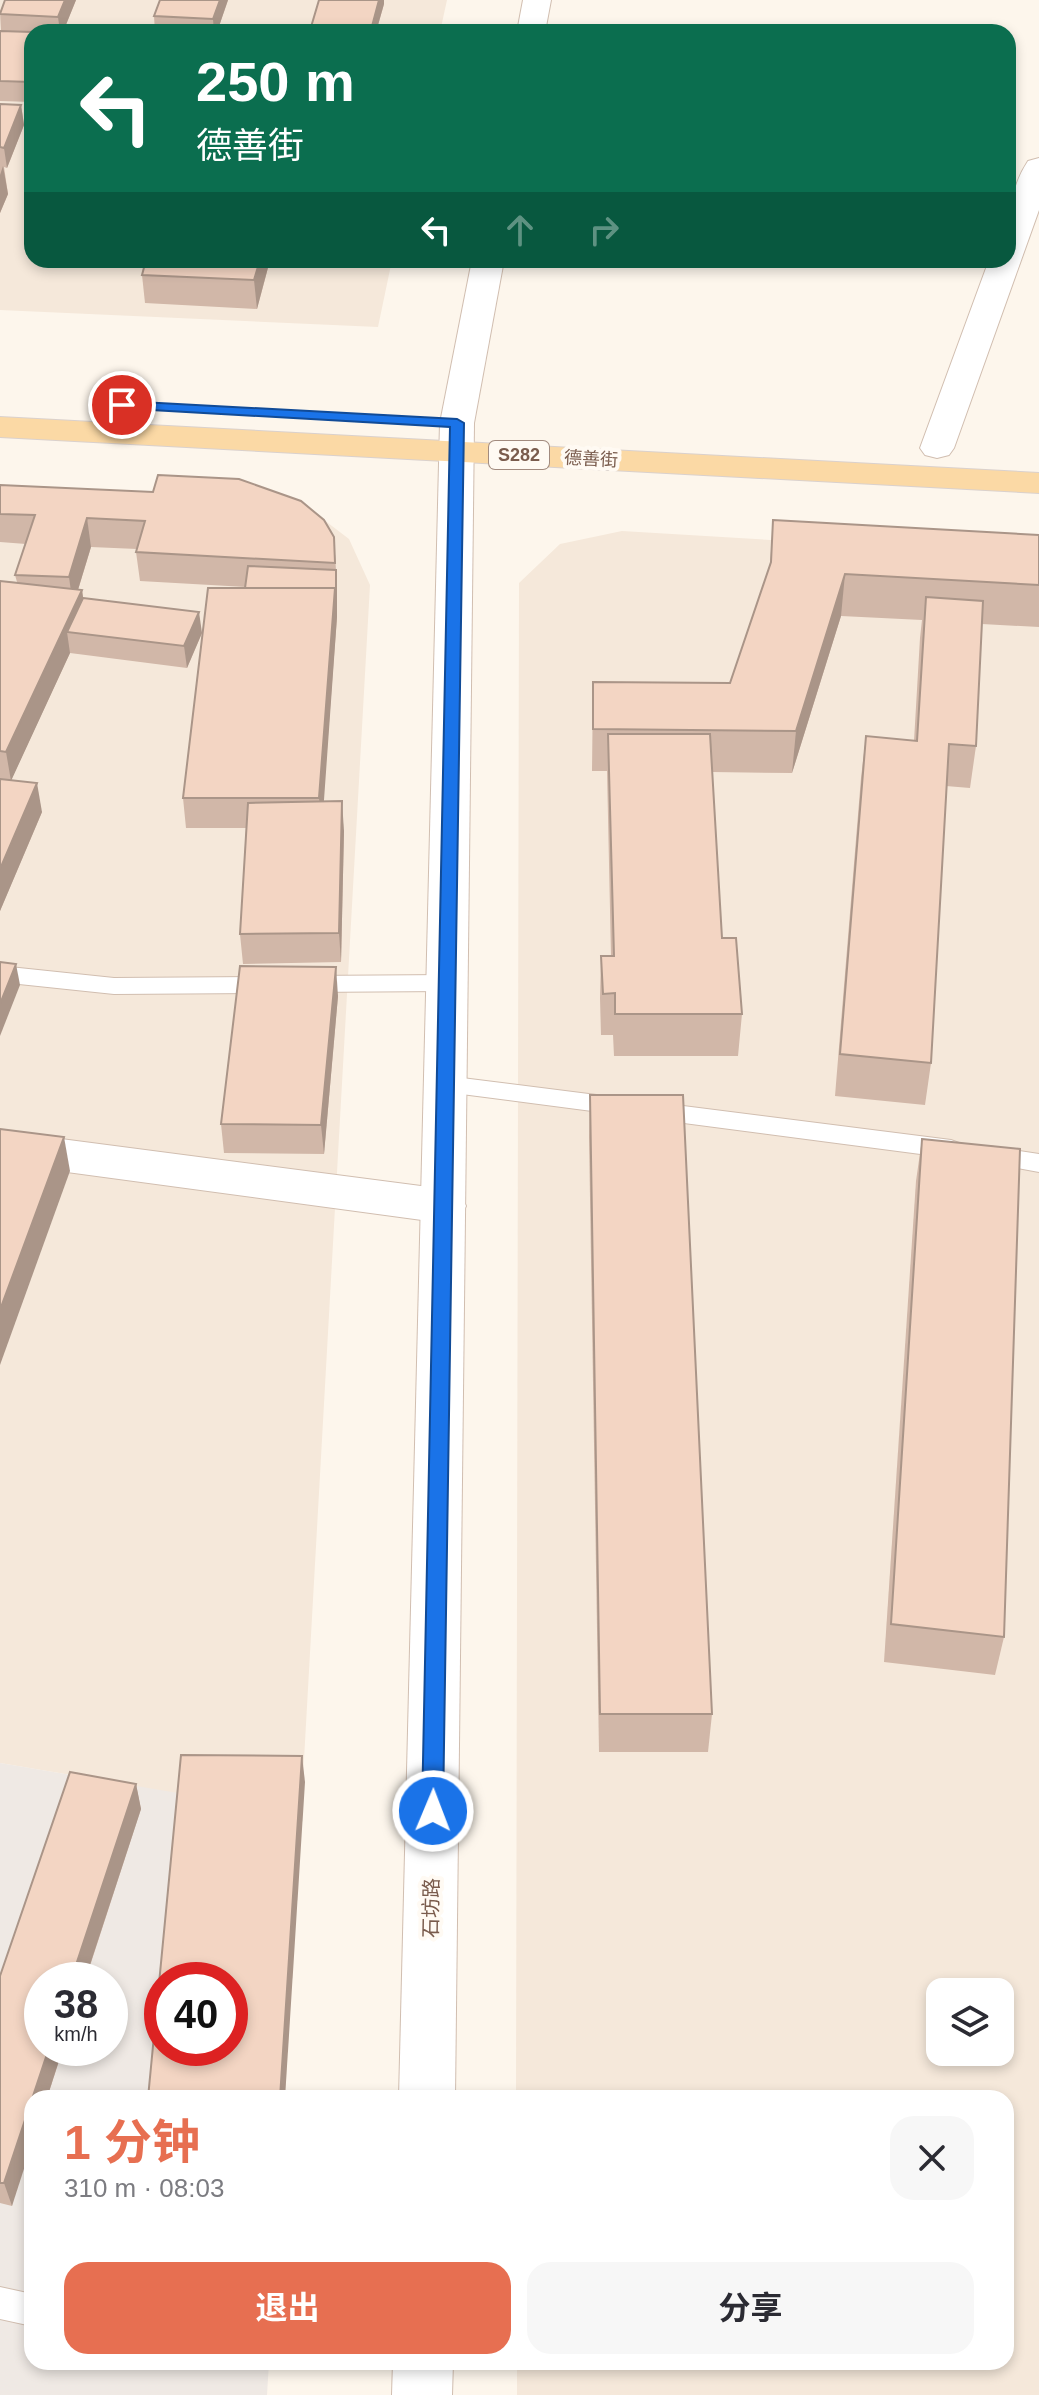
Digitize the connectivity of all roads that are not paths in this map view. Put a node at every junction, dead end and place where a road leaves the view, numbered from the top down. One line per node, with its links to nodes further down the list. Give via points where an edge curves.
1 (537, 0): 2 (street)
2 (532, 24)
3 (1039, 167): 4 (street)
4 (1016, 231)
5 (487, 268): 9 (street, 石坊路)
6 (1002, 268): 10 (street)
7 (0, 398): 9 (main road, 德善街 / S282)
8 (0, 427): 9 (main road, 德善街 / S282)
9 (457, 437): 10 (main road, 德善街 / S282); 12 (main road, 德善街 / S282); 14 (street, 石坊路)
10 (937, 448): 11 (main road, 德善街 / S282)
11 (1039, 454)
12 (1039, 483)
13 (0, 974): 14 (lane, via 114,986)
14 (448, 983): 15 (street, 石坊路)
15 (446, 1084): 17 (lane); 18 (street, 石坊路)
16 (0, 1147): 18 (street)
17 (1039, 1163)
18 (444, 1206): 19 (street, 石坊路)
19 (427, 2090)
20 (0, 2303): 21 (lane)
21 (24, 2308)
22 (423, 2370): 23 (street)
23 (422, 2395)

